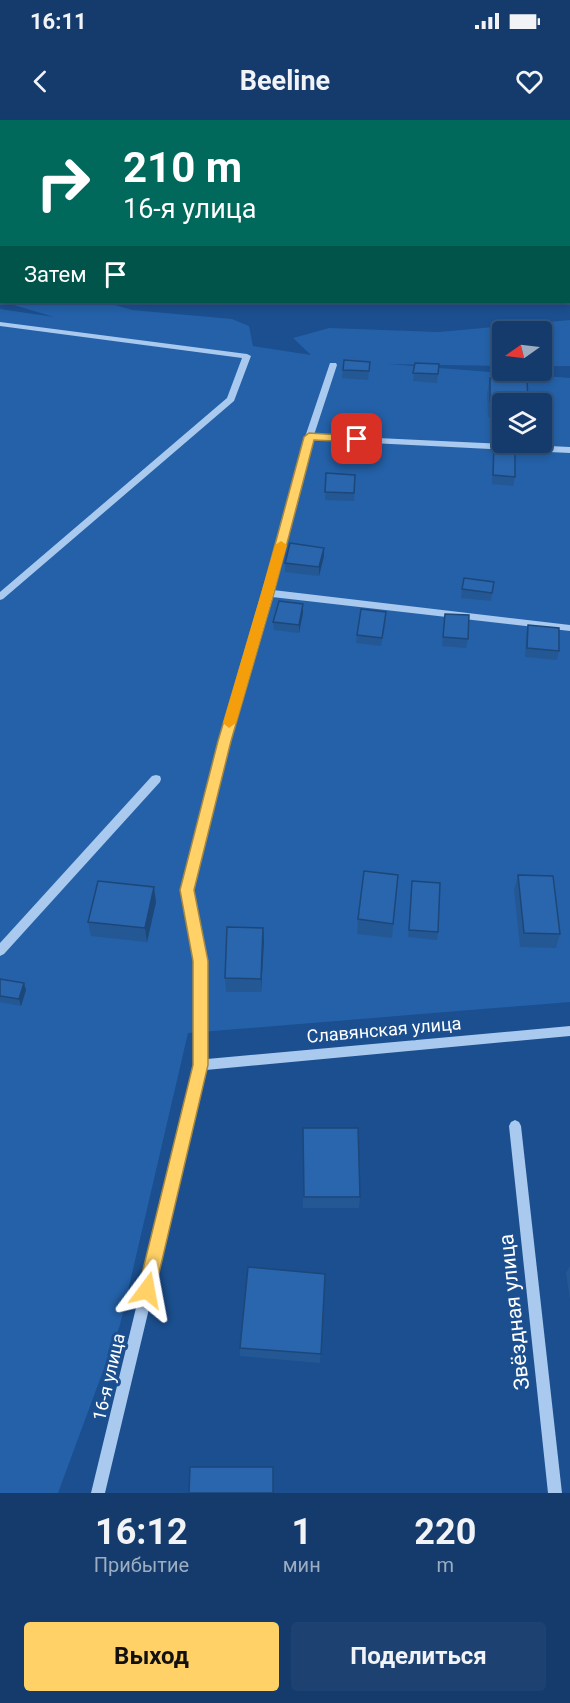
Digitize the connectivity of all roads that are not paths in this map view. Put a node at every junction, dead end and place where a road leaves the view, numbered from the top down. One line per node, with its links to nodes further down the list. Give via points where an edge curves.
1 (1, 325): 6 (street, via 247,356 231,399)
2 (333, 364): 3 (street, 16-я улица)
3 (309, 437): 4 (street); 5 (street, 16-я улица)
4 (570, 450)
5 (268, 593): 7 (street); 11 (street, 16-я улица, via 224,741 187,890 201,961)
6 (0, 597)
7 (570, 628)
8 (156, 779): 9 (street)
9 (0, 951)
10 (570, 1031): 11 (street, Славянская улица)
11 (201, 1065): 13 (street, 16-я улица)
12 (514, 1126): 14 (street, Звёздная улица)
13 (98, 1493)
14 (555, 1493)

